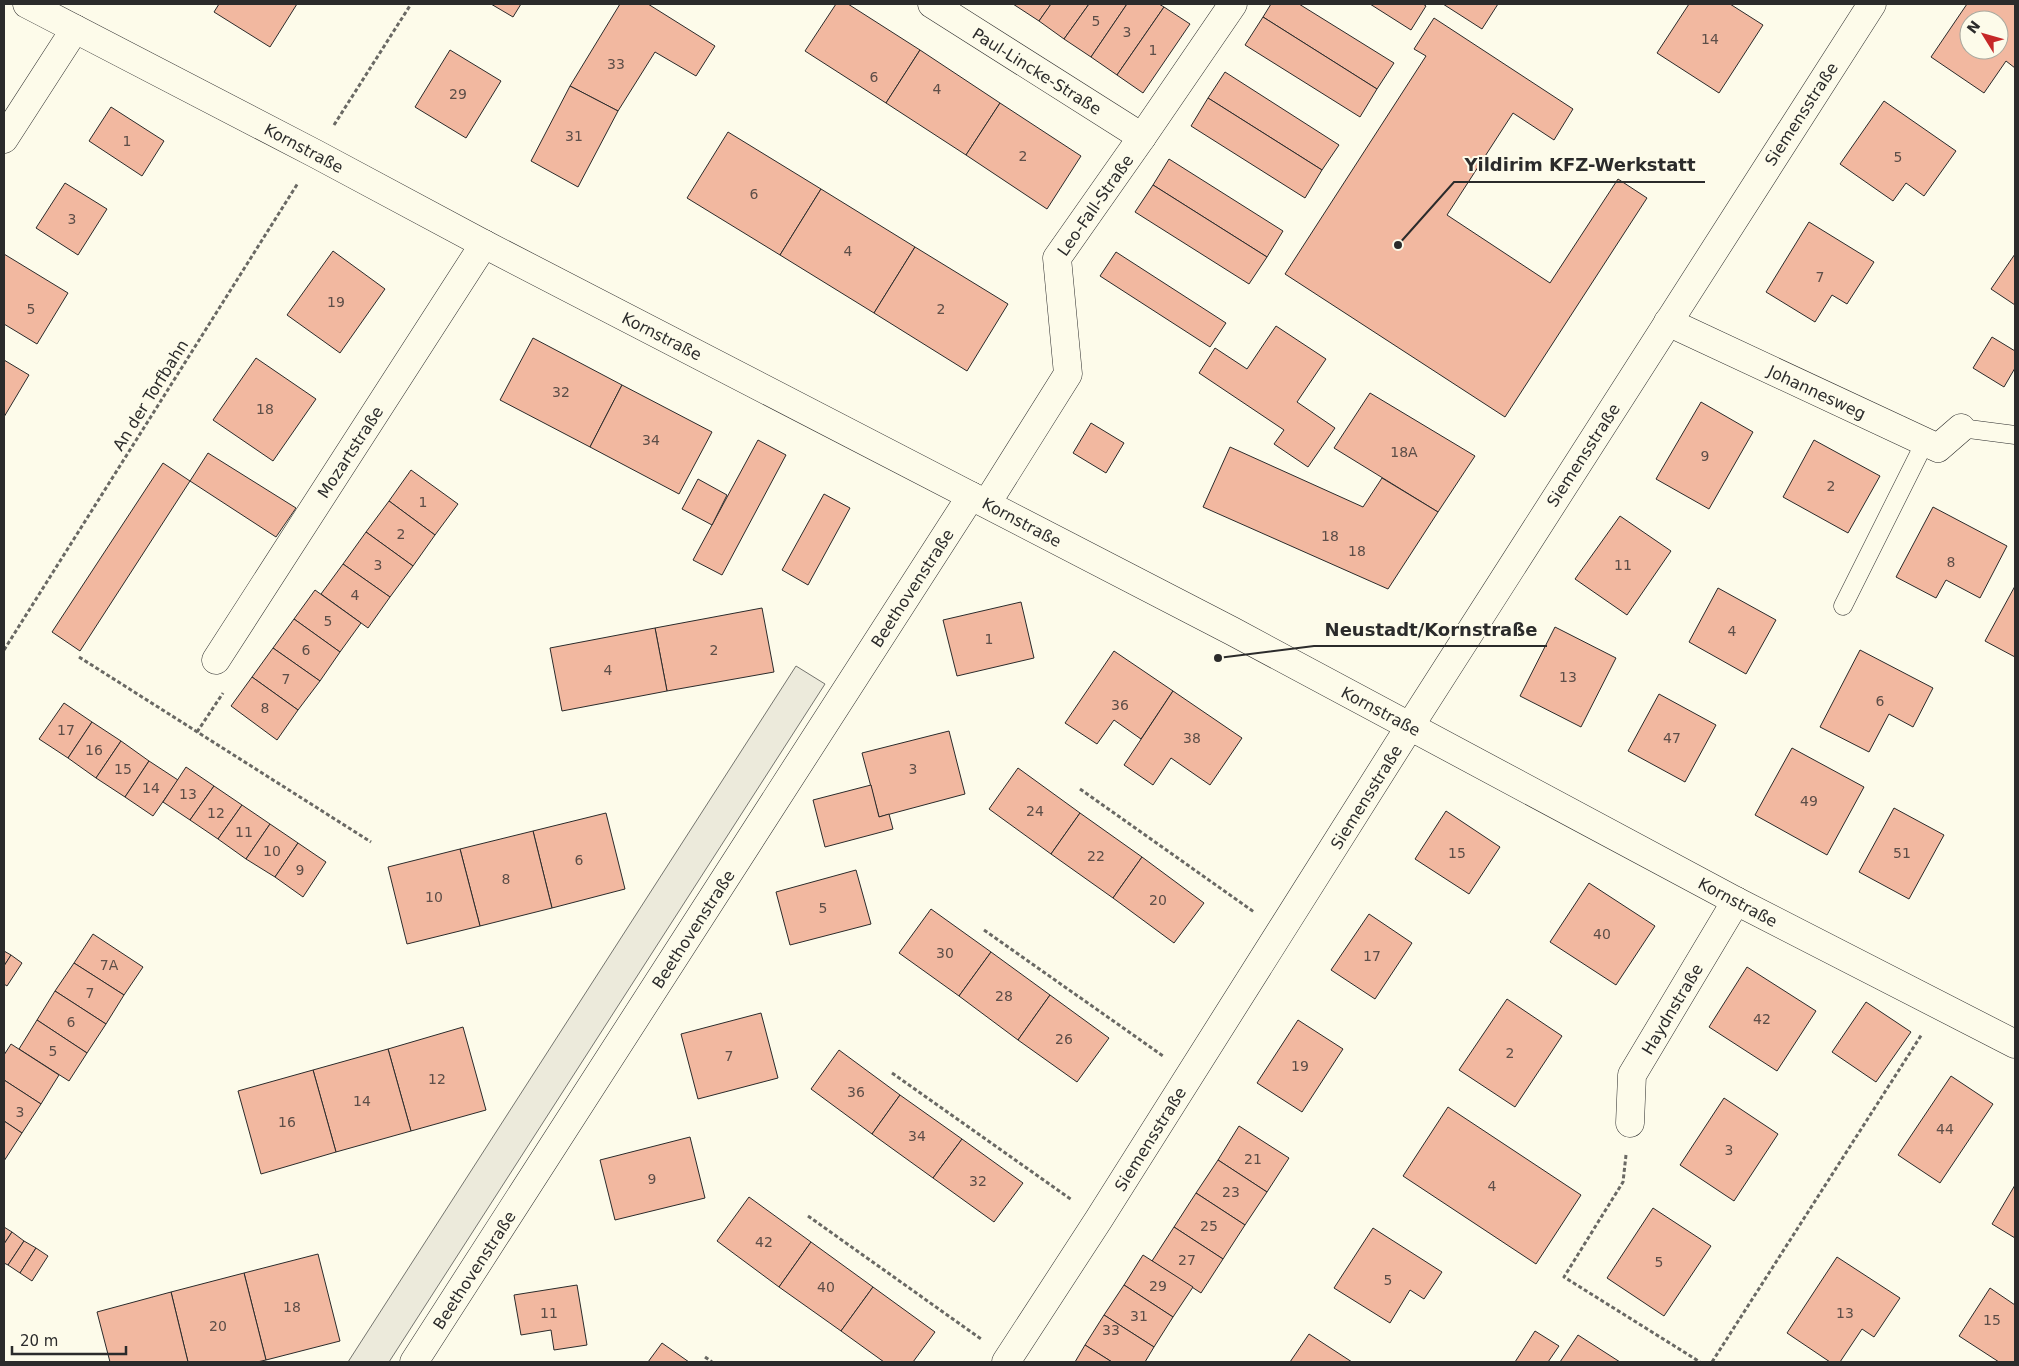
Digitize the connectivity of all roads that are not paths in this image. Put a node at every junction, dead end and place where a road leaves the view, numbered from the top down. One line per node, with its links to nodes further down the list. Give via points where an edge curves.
1 (27, 4): 5 (street, Kornstraße)
2 (932, 4): 6 (street, Paul-Lincke-Straße)
3 (1233, 4): 6 (street, Leo-Fall-Straße)
4 (1872, 4): 9 (street, Siemensstraße)
5 (75, 29): 7 (street); 8 (street, Kornstraße)
6 (1142, 137): 13 (street, Leo-Fall-Straße, via 1057,258 1068,374)
7 (4, 139)
8 (484, 244): 13 (street, Kornstraße); 15 (street, Mozartstraße)
9 (1668, 322): 12 (street, Johannesweg); 16 (street, Siemensstraße)
10 (1961, 428): 11 (lane); 12 (street, Johannesweg, via 1938,448)
11 (2015, 435)
12 (1925, 442): 14 (lane)
13 (979, 500): 16 (street, Kornstraße); 21 (street, Beethovenstraße)
14 (1842, 606)
15 (216, 660)
16 (1410, 726): 17 (street, Kornstraße); 20 (street, Siemensstraße)
17 (1736, 901): 18 (street, Kornstraße); 19 (street, Haydnstraße, via 1632,1075)
18 (2015, 1044)
19 (1630, 1123)
20 (1007, 1360)
21 (414, 1362)

